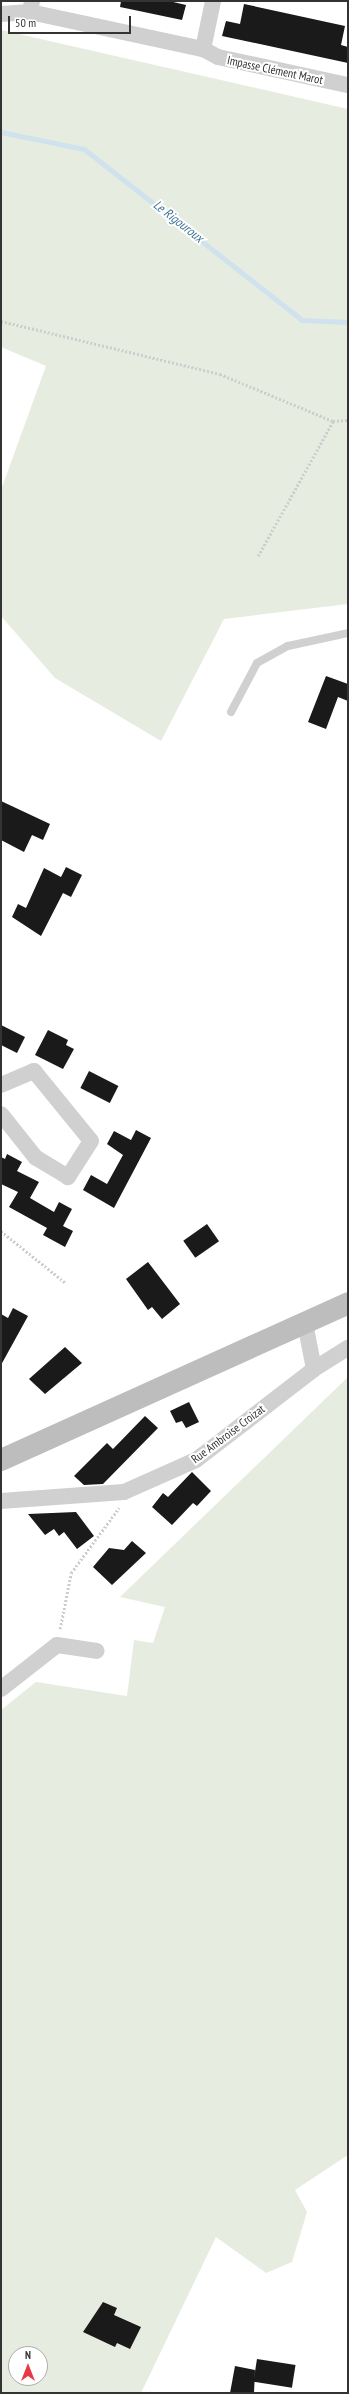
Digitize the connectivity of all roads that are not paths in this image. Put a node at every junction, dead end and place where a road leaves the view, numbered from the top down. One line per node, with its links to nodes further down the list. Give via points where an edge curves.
1 (213, 1): 4 (street)
2 (31, 6): 3 (street, Impasse Clément Marot); 4 (street, Impasse Clément Marot)
3 (1, 14)
4 (203, 49): 5 (street, Impasse Clément Marot, via 218,57)
5 (348, 86)
6 (348, 633): 7 (lane, via 288,646 257,663)
7 (231, 712)
8 (1, 1085): 9 (street, via 34,1071 90,1141 68,1177 36,1158)
9 (1, 1114)
10 (348, 1303): 11 (main road)
11 (305, 1323): 13 (street); 14 (main road)
12 (348, 1348): 13 (street, Rue Ambroise Croizat)
13 (314, 1368): 15 (street, Rue Ambroise Croizat, via 196,1460 124,1492)
14 (1, 1460)
15 (1, 1501)
16 (97, 1651): 17 (street, via 57,1645)
17 (1, 1690)

